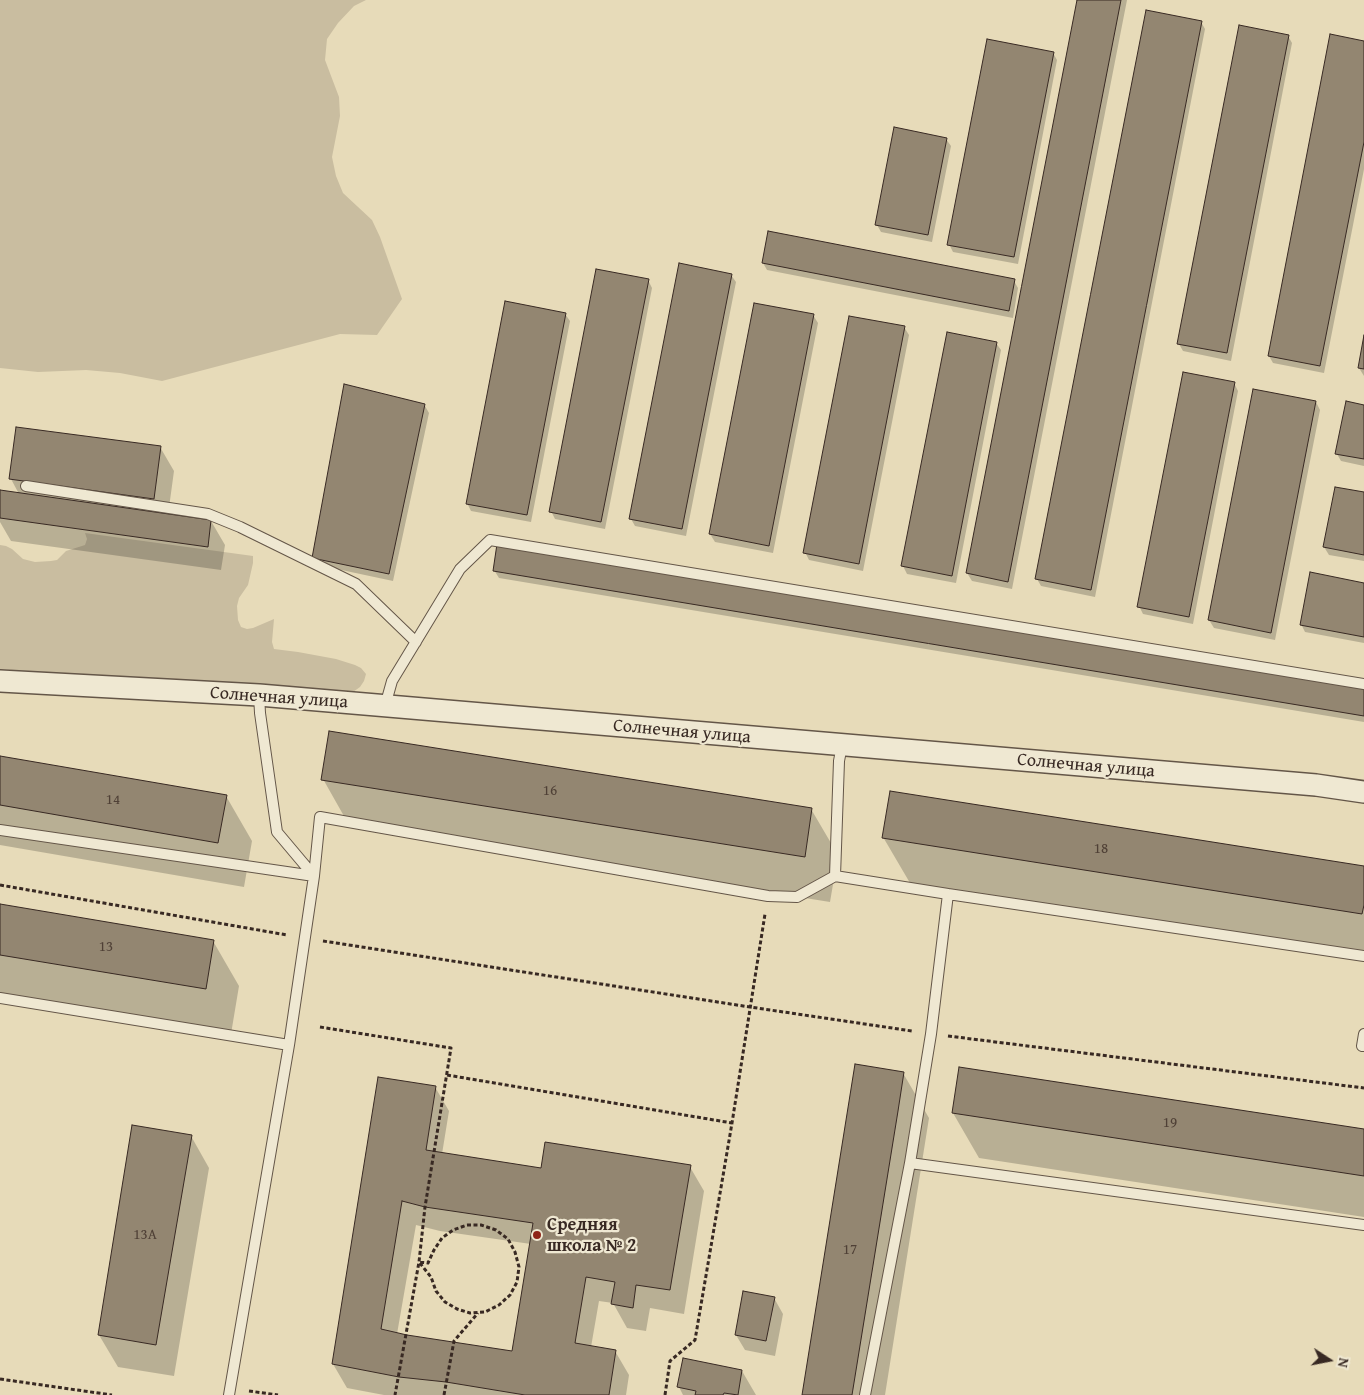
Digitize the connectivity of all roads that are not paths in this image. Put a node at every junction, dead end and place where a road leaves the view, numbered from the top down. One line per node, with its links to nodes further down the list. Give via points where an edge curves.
1 (26, 486): 2 (lane, via 208,514 356,584)
2 (416, 642): 4 (lane, via 460,569 490,540); 6 (lane, via 392,681)
3 (0, 681): 5 (street, Солнечная улица)
4 (1364, 684)
5 (259, 695): 6 (street, Солнечная улица); 10 (lane, via 277,832)
6 (385, 706): 7 (street, Солнечная улица)
7 (842, 745): 8 (street, Солнечная улица, via 1316,785); 11 (lane)
8 (1364, 792)
9 (0, 830): 10 (lane)
10 (314, 876): 11 (lane, via 320,817 768,896 797,897); 16 (lane)
11 (835, 876): 12 (lane)
12 (948, 894): 13 (lane); 18 (lane)
13 (1364, 956)
14 (0, 998): 16 (lane)
15 (1364, 1034): 17 (lane)
16 (289, 1045): 20 (lane)
17 (1364, 1046)
18 (910, 1162): 19 (lane); 21 (lane)
19 (1364, 1225)
20 (229, 1393)
21 (865, 1395)

